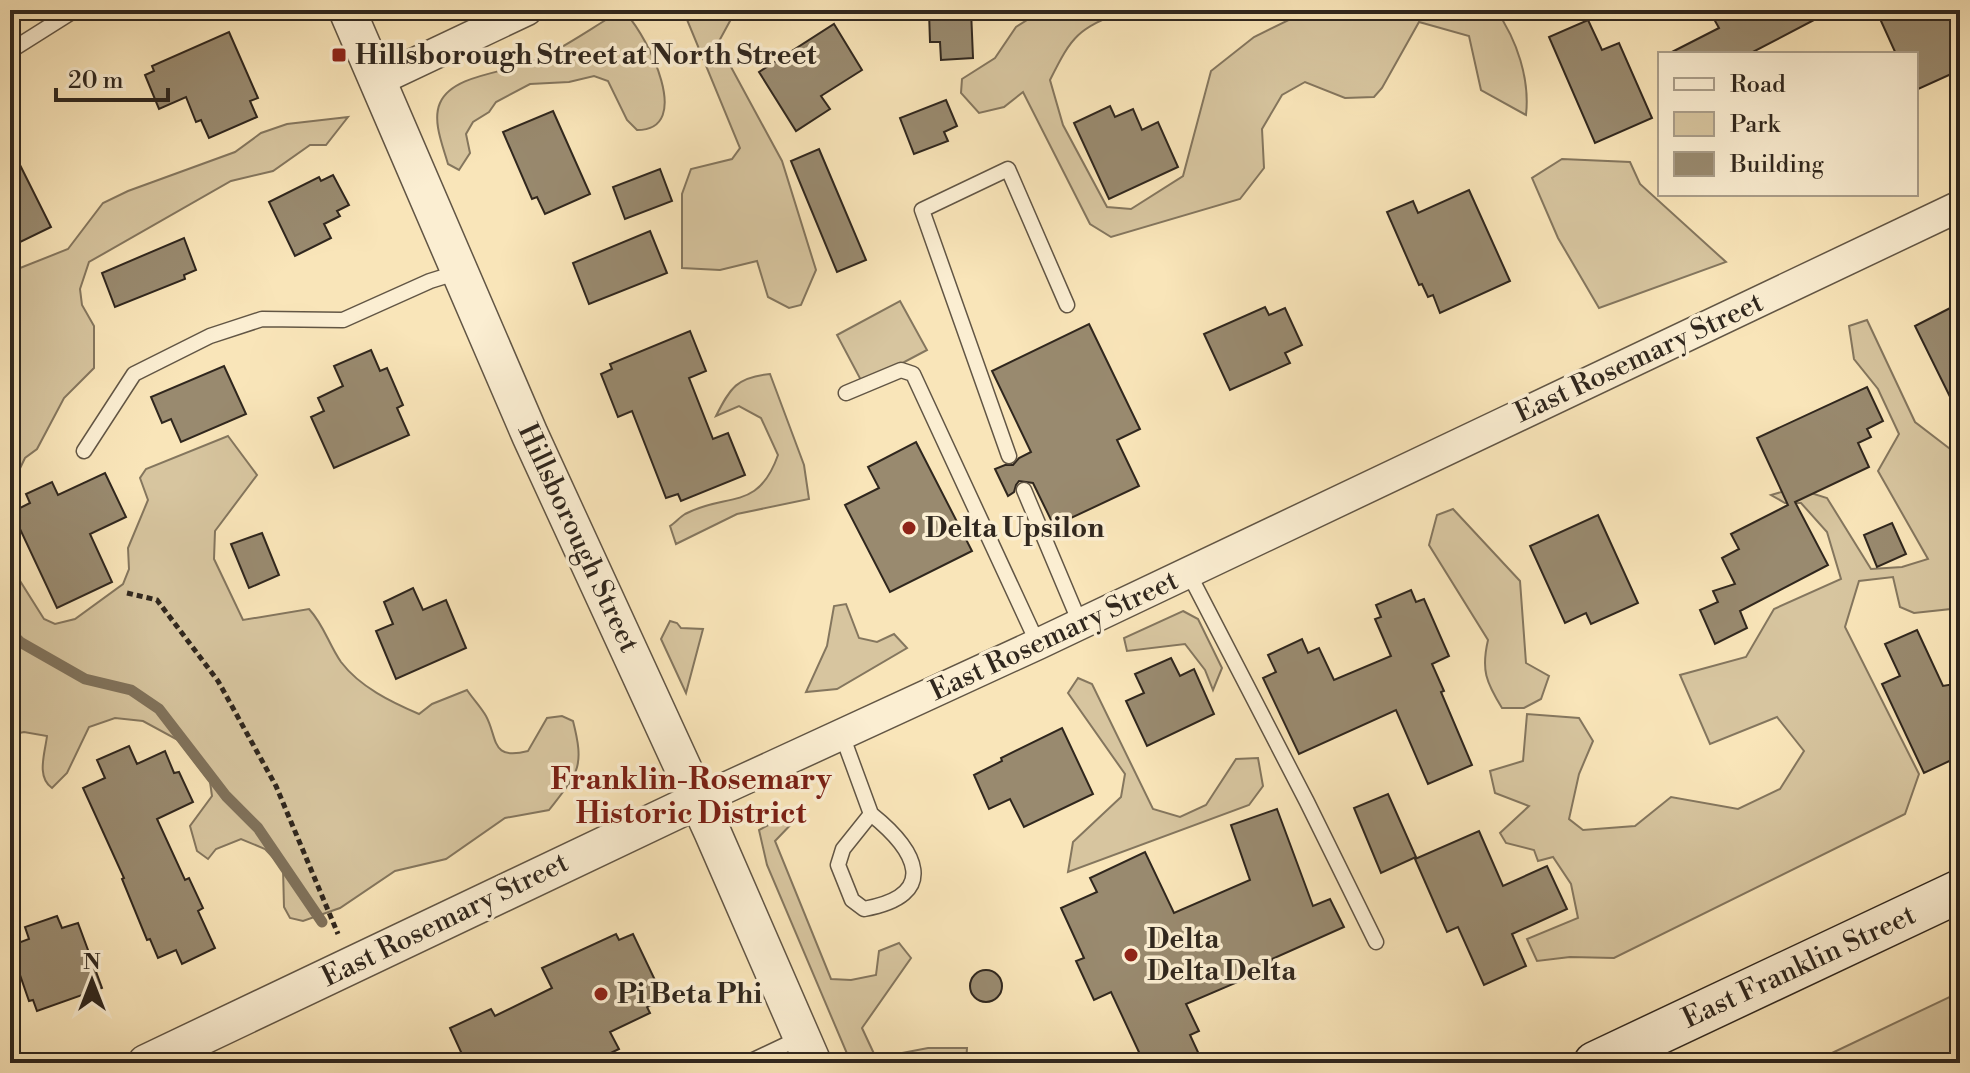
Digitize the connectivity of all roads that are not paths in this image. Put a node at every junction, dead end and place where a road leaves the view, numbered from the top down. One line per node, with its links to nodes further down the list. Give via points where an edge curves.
1 (75, 10): 4 (lane)
2 (347, 10): 5 (street, Hillsborough Street)
3 (527, 10): 5 (street)
4 (10, 51)
5 (377, 81): 7 (street, Hillsborough Street)
6 (1960, 206): 13 (street, East Rosemary Street)
7 (459, 272): 10 (lane, via 343,320 262,319 210,336 134,374); 17 (street, Hillsborough Street)
8 (1067, 305): 11 (lane, via 1008,169 922,210)
9 (846, 393): 15 (lane, via 901,370 913,374)
10 (84, 451)
11 (1009, 456)
12 (1024, 490): 14 (lane)
13 (1188, 572): 14 (street, East Rosemary Street); 20 (lane)
14 (1080, 623): 15 (street, East Rosemary Street)
15 (1038, 644): 16 (street, East Rosemary Street)
16 (842, 735): 17 (street, East Rosemary Street); 18 (lane)
17 (697, 801): 21 (street, Hillsborough Street); 22 (street, East Rosemary Street)
18 (871, 814): 18 (lane, via 843,849 838,865 852,900 864,909 907,893 913,880 912,862 895,833)
19 (1960, 891): 24 (main road, East Franklin Street)
20 (1376, 942)
21 (808, 1050): 23 (lane)
22 (146, 1063)
23 (747, 1063)
24 (1595, 1063)

